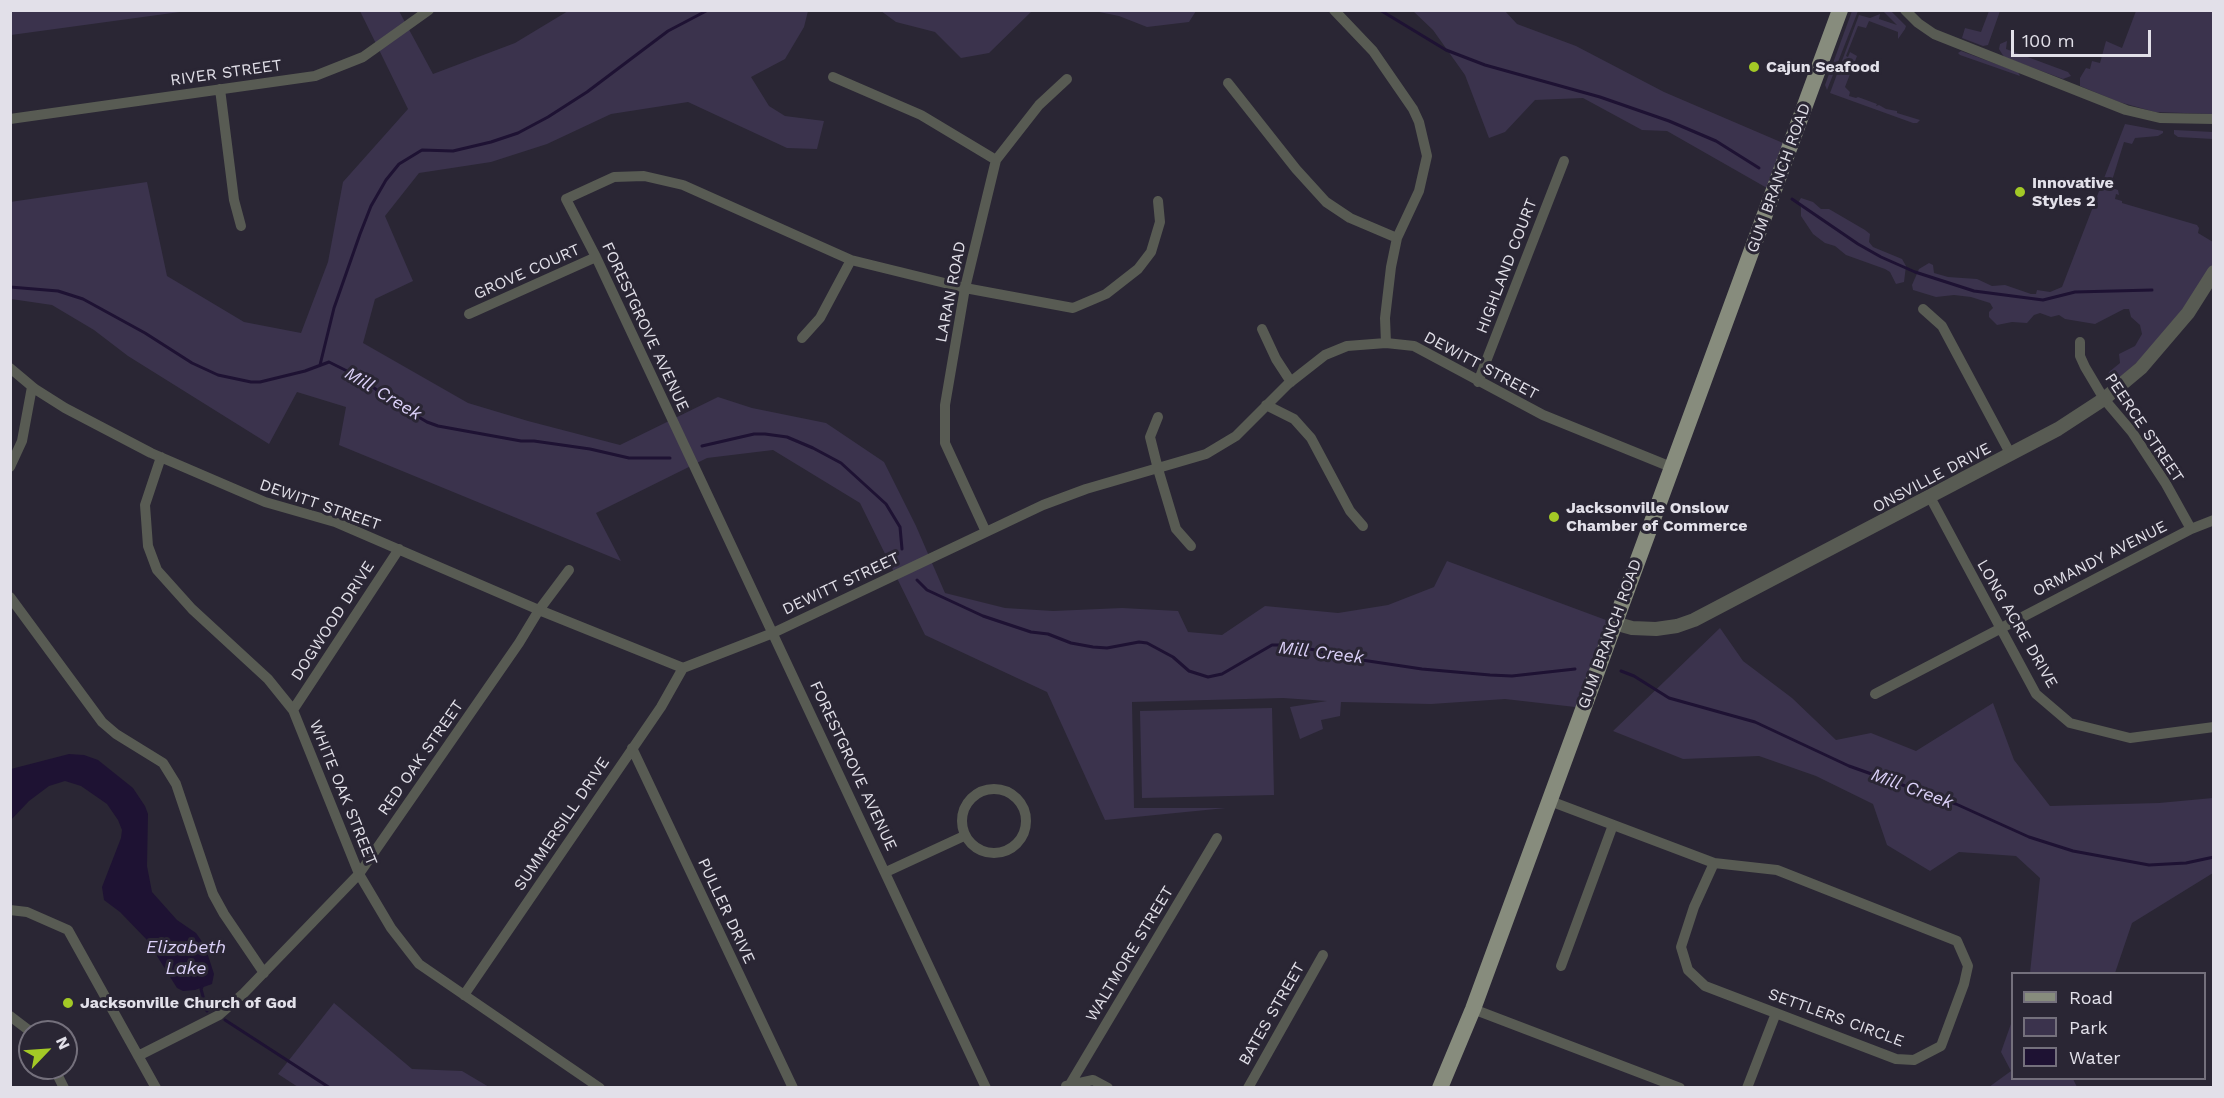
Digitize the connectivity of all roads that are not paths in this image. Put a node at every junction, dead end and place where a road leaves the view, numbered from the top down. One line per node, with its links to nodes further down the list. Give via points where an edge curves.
1 (429, 10): 8 (street, RIVER STREET, via 363,57 315,76)
2 (1334, 10): 15 (street, via 1373,51 1419,122 1427,156 1419,190)
3 (1840, 10): 36 (main road, GUM BRANCH ROAD)
4 (1905, 10): 10 (street, via 1934,34 2126,110 2160,118)
5 (833, 77): 11 (street, via 921,115)
6 (1067, 79): 11 (street, LARAN ROAD, via 1039,105)
7 (1228, 83): 15 (street, via 1326,202 1350,218)
8 (220, 89): 9 (street, RIVER STREET); 14 (street, via 234,200)
9 (10, 119)
10 (2214, 119)
11 (996, 160): 19 (street, LARAN ROAD)
12 (1564, 161): 28 (street, HIGHLAND COURT)
13 (1158, 201): 19 (street, FORESTGROVE AVENUE, via 1160,222 1151,252 1138,269 1106,294 1073,308)
14 (241, 225)
15 (1397, 238): 25 (street, via 1386,309)
16 (596, 257): 17 (street, FORESTGROVE AVENUE, via 567,199 614,177 644,176 683,185); 21 (street, GROVE COURT); 50 (street, FORESTGROVE AVENUE)
17 (851, 260): 19 (street, FORESTGROVE AVENUE); 23 (street, via 820,318)
18 (2214, 272): 30 (street, ONSVILLE DRIVE, via 2165,342)
19 (965, 288): 42 (street, LARAN ROAD, via 945,405 945,443)
20 (1923, 309): 33 (street, via 1942,326)
21 (469, 314)
22 (1262, 329): 27 (street)
23 (801, 338)
24 (2080, 342): 30 (street, PEERCE STREET, via 2080,356)
25 (1386, 343): 27 (street, DEWITT STREET, via 1347,346 1325,355); 28 (street, DEWITT STREET, via 1414,346)
26 (10, 368): 29 (street, DEWITT STREET)
27 (1291, 382): 31 (street, DEWITT STREET)
28 (1478, 382): 36 (street, DEWITT STREET, via 1543,415)
29 (32, 387): 34 (street, DEWITT STREET); 35 (street, via 22,441)
30 (2104, 399): 33 (street, ONSVILLE DRIVE, via 2072,422); 41 (street, PEERCE STREET, via 2132,432)
31 (1266, 405): 37 (street, DEWITT STREET, via 1236,436 1206,454); 40 (street, via 1293,419 1311,438 1350,511)
32 (1158, 417): 37 (street, via 1150,437)
33 (2011, 455): 38 (street, ONSVILLE DRIVE)
34 (161, 457): 44 (street, DEWITT STREET, via 265,502 335,522); 53 (street, WHITE OAK STREET, via 146,505 148,546 157,570 192,609 268,679)
35 (10, 467)
36 (1671, 467): 48 (main road, GUM BRANCH ROAD)
37 (1158, 469): 42 (street, DEWITT STREET, via 1086,489); 43 (street, via 1176,529)
38 (1930, 497): 48 (street, ONSVILLE DRIVE, via 1694,620 1656,629); 49 (street, LONG ACRE DRIVE)
39 (2214, 520): 41 (street, ORMANDY AVENUE)
40 (1363, 526)
41 (2191, 529): 49 (street, ORMANDY AVENUE)
42 (986, 532): 50 (street, DEWITT STREET)
43 (1191, 546)
44 (399, 549): 47 (street, DEWITT STREET); 53 (street, DOGWOOD DRIVE)
45 (569, 570): 47 (street, RED OAK STREET)
46 (10, 597): 66 (street, via 102,722 163,763 176,784 213,894)
47 (539, 610): 51 (street, DEWITT STREET); 62 (street, RED OAK STREET)
48 (1614, 623): 56 (main road, GUM BRANCH ROAD)
49 (2000, 628): 52 (street, ORMANDY AVENUE); 54 (street, LONG ACRE DRIVE, via 2036,694 2070,723 2130,738)
50 (773, 633): 51 (street, DEWITT STREET); 61 (street, FORESTGROVE AVENUE)
51 (683, 668): 55 (street, SUMMERSILL DRIVE)
52 (1875, 694)
53 (293, 710): 62 (street, WHITE OAK STREET)
54 (2214, 727)
55 (632, 748): 67 (street, SUMMERSILL DRIVE); 74 (street, PULLER DRIVE)
56 (1550, 801): 57 (street, SETTLERS CIRCLE); 68 (main road, GUM BRANCH ROAD)
57 (1613, 825): 60 (street, SETTLERS CIRCLE); 65 (street)
58 (964, 836): 58 (street, via 983,852 996,854 1015,846 1024,834 1024,810 1004,790 991,788 973,795 963,810); 61 (street)
59 (1217, 838): 71 (street, WALTMORE STREET)
60 (1714, 863): 69 (street, SETTLERS CIRCLE, via 1681,947 1688,970 1705,986); 69 (street, SETTLERS CIRCLE, via 1777,870 1957,941 1968,966 1941,1046 1914,1060 1896,1059)
61 (886, 872): 75 (street, FORESTGROVE AVENUE)
62 (359, 874): 66 (street, RED OAK STREET); 67 (street, WHITE OAK STREET, via 390,928 419,964)
63 (10, 910): 70 (street, via 27,912 68,930)
64 (1323, 955): 77 (street, BATES STREET)
65 (1561, 966)
66 (264, 973): 70 (street, RED OAK STREET, via 219,1015)
67 (464, 995): 73 (street, WHITE OAK STREET)
68 (1473, 1009): 78 (main road, GUM BRANCH ROAD); 79 (street)
69 (1776, 1013): 80 (street)
70 (138, 1056): 72 (street)
71 (1065, 1087): 76 (street, via 1093,1080)
72 (156, 1088)
73 (600, 1088)
74 (793, 1088)
75 (986, 1088)
76 (1108, 1088)
77 (1248, 1088)
78 (1440, 1088)
79 (1680, 1088)
80 (1747, 1088)

